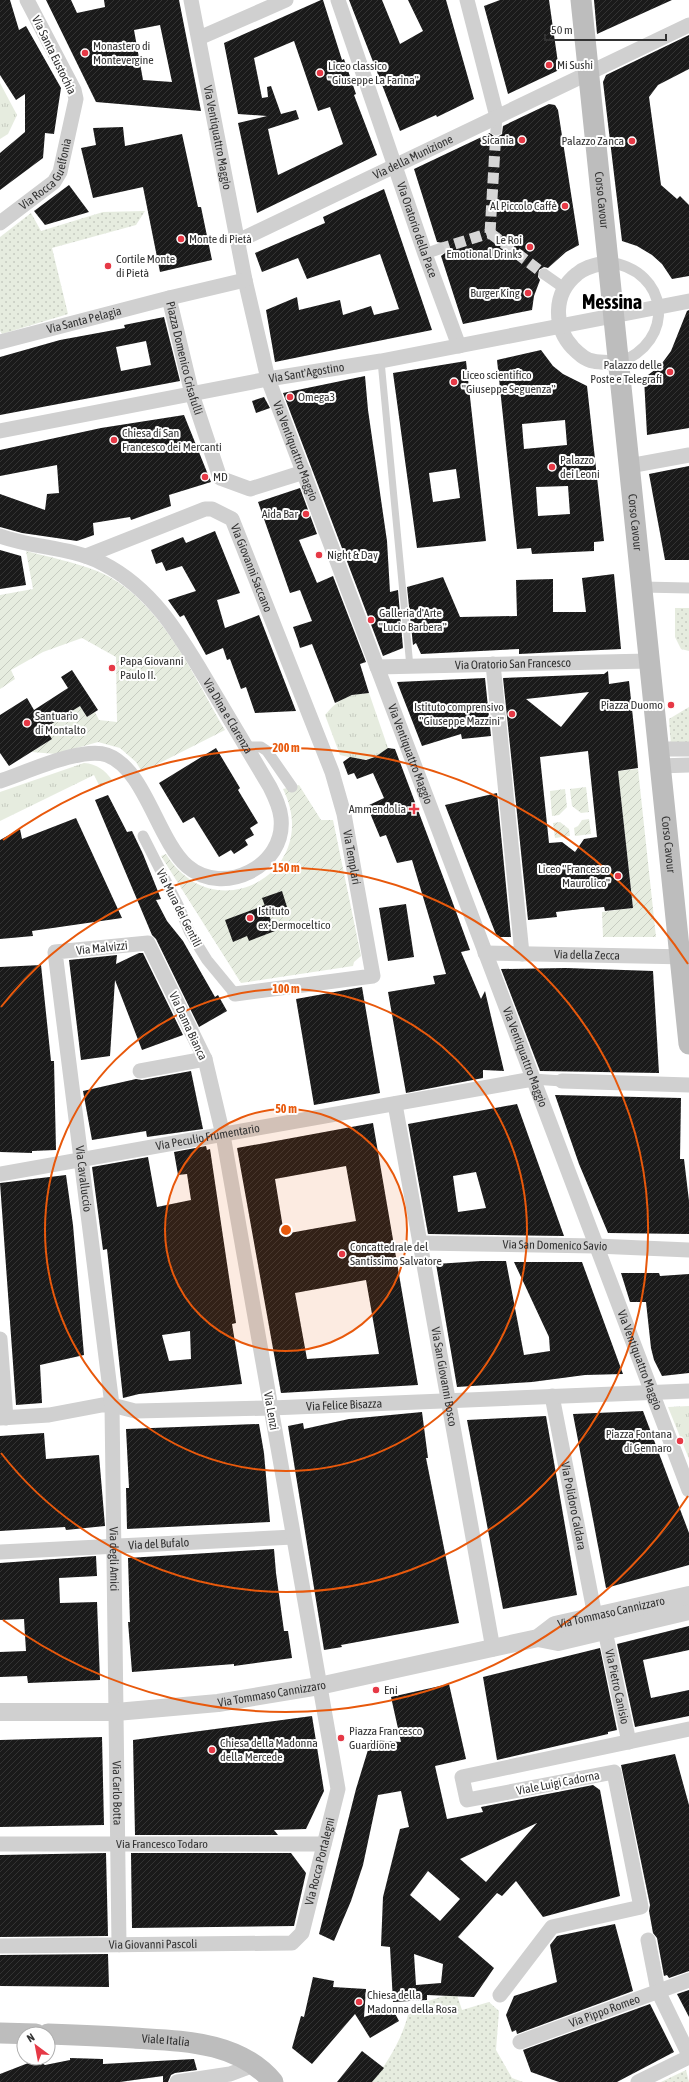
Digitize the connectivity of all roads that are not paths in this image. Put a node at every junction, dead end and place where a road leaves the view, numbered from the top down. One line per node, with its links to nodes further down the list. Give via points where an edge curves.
1 (27, 0): 10 (street, Via Santa Eustochia, via 74,90)
2 (191, 0): 8 (street, Via Ventiquattro Maggio)
3 (286, 0): 8 (street)
4 (338, 0): 12 (street, Via Oratorio della Pace)
5 (467, 0): 11 (street)
6 (581, 0): 9 (main road, Corso Cavour)
7 (689, 25): 9 (street, Via della Munizione)
8 (199, 38): 14 (street, Via Ventiquattro Maggio)
9 (588, 75): 11 (street, Via della Munizione); 17 (main road, Corso Cavour)
10 (74, 112): 13 (street, Via Rocca Guelfonia, via 60,172 54,182)
11 (496, 123): 12 (street, Via della Munizione)
12 (395, 166): 14 (street, Via della Munizione); 16 (street, Via Oratorio della Pace)
13 (0, 223)
14 (238, 241): 19 (street, Via Ventiquattro Maggio)
15 (439, 249): 16 (street)
16 (425, 254): 27 (street, Via Oratorio della Pace)
17 (608, 262): 20 (street, via 591,266 576,274); 23 (street, via 622,264 640,273 652,288); 24 (main road, Corso Cavour)
18 (544, 274): 20 (street)
19 (245, 280): 21 (street, Piazza Domenico Crisafulli); 30 (street, Via Ventiquattro Maggio)
20 (564, 288): 25 (street, via 558,309)
21 (169, 298): 26 (street, Via Santa Pelagia); 31 (street, Piazza Domenico Crisafulli)
22 (689, 301): 23 (street, Via Sant'Agostino)
23 (659, 307): 24 (street, Via Sant'Agostino); 29 (street, via 657,327 649,343 632,358)
24 (613, 316): 25 (street, Via Sant'Agostino); 29 (main road, Corso Cavour)
25 (559, 326): 27 (street, Via Sant'Agostino); 29 (street, via 566,340 580,355 592,361)
26 (0, 342)
27 (459, 346): 28 (street, Via Sant'Agostino)
28 (381, 361): 30 (street, Via Sant'Agostino); 43 (lane)
29 (618, 363): 34 (main road, Corso Cavour)
30 (268, 379): 31 (street, Via Sant'Agostino); 35 (street, Via Ventiquattro Maggio)
31 (192, 394): 32 (street, Via Sant'Agostino); 35 (street, Piazza Domenico Crisafulli, via 220,478 250,489)
32 (0, 431)
33 (689, 455): 34 (street)
34 (629, 466): 38 (main road, Corso Cavour)
35 (304, 472): 42 (street, Via Ventiquattro Maggio)
36 (0, 536): 37 (street, Via Dina e Clarenza)
37 (86, 556): 44 (street, Via Giovanni Saccano, via 205,509 212,509 232,519); 45 (street, Via Dina e Clarenza, via 116,570 131,581 168,617)
38 (642, 587): 39 (street); 40 (main road, Corso Cavour)
39 (689, 588)
40 (649, 661): 41 (street, Via Oratorio San Francesco); 47 (main road, Corso Cavour)
41 (493, 664): 43 (street, Via Oratorio San Francesco); 55 (street)
42 (377, 666): 43 (street, Via Oratorio San Francesco); 54 (street, Via Ventiquattro Maggio)
43 (410, 667)
44 (320, 742): 57 (street, Via Templari, via 344,814 373,976)
45 (246, 746): 49 (street, Via Dina e Clarenza, via 275,798 281,818 281,829 268,858 250,872 228,879 205,876 186,865 132,775 120,762 106,755 82,754); 50 (street, via 261,747 267,751)
46 (689, 749): 47 (street)
47 (658, 758): 48 (street); 56 (main road, Corso Cavour)
48 (689, 765)
49 (0, 781)
50 (292, 787)
51 (143, 836): 57 (street, Via Mura dei Gentili, via 180,909 188,931 207,960)
52 (148, 943): 53 (street, Via Malvizzi); 59 (street, Via Dama Bianca)
53 (55, 952): 66 (street, Via Cavalluccio)
54 (486, 953): 55 (street, Via della Zecca); 61 (street, Via Ventiquattro Maggio)
55 (522, 954): 56 (street, Via della Zecca)
56 (684, 957): 58 (main road, Corso Cavour)
57 (235, 994)
58 (689, 1044)
59 (205, 1059): 60 (street); 65 (street, Via Dama Bianca)
60 (140, 1071)
61 (533, 1080): 62 (street); 64 (street, Via Peculio Frumentario); 69 (street, Via Ventiquattro Maggio)
62 (562, 1081): 63 (street)
63 (689, 1085)
64 (396, 1104): 65 (street, Via Peculio Frumentario); 68 (street, Via San Giovanni Bosco)
65 (223, 1135): 66 (street, Via Peculio Frumentario); 77 (street, Via Lenzi)
66 (81, 1160): 67 (street, Via Peculio Frumentario); 76 (street, Via Cavalluccio)
67 (0, 1174)
68 (420, 1244): 69 (street, Via San Domenico Savio); 75 (street, Via San Giovanni Bosco)
69 (596, 1246): 70 (street, Via San Domenico Savio); 73 (street, Via Ventiquattro Maggio)
70 (689, 1250)
71 (0, 1339): 78 (street)
72 (689, 1391): 73 (street, Via Felice Bisazza)
73 (652, 1392): 74 (street, Via Felice Bisazza); 79 (street, Via Ventiquattro Maggio)
74 (552, 1396): 75 (street, Via Felice Bisazza); 85 (street, Via Polidoro Caldara)
75 (448, 1400): 77 (street, Via Felice Bisazza); 86 (street, Via San Giovanni Bosco)
76 (112, 1405): 77 (street, Via Felice Bisazza, via 135,1410); 78 (street, Via Felice Bisazza, via 49,1415); 81 (street, Via degli Amici)
77 (271, 1408): 80 (street, Via Lenzi)
78 (3, 1418)
79 (689, 1490)
80 (293, 1537): 81 (street, Via del Bufalo); 87 (street, Via Lenzi)
81 (114, 1547): 82 (street, Via del Bufalo); 89 (street, Via degli Amici)
82 (0, 1552)
83 (689, 1595): 85 (street, Via Tommaso Cannizzaro)
84 (689, 1611): 85 (street, Via Tommaso Cannizzaro)
85 (600, 1624): 86 (street, Via Tommaso Cannizzaro, via 558,1642 538,1638); 91 (street, Via Pietro Canisio)
86 (493, 1649): 87 (street, Via Tommaso Cannizzaro)
87 (319, 1686): 89 (street, Via Tommaso Cannizzaro, via 218,1703); 94 (street, Via Rocca Portalegni, via 338,1789)
88 (0, 1712): 89 (street, Via Tommaso Cannizzaro)
89 (116, 1712): 93 (street, Via Carlo Botta)
90 (689, 1729): 91 (street, Viale Luigi Cadorna)
91 (629, 1742): 101 (street, Viale Luigi Cadorna, via 462,1777 467,1800 614,1772 641,1907 552,1927)
92 (0, 1844): 93 (street, Via Francesco Todaro)
93 (118, 1844): 94 (street, Via Francesco Todaro); 97 (street, Via Carlo Botta)
94 (324, 1844): 95 (street, Via Rocca Portalegni)
95 (302, 1933): 97 (street, Via Giovanni Pascoli, via 292,1943)
96 (648, 1940): 100 (street)
97 (119, 1945): 98 (street, Via Giovanni Pascoli)
98 (0, 1946)
99 (689, 1980): 100 (street, Via Pippo Romeo)
100 (658, 1991): 105 (street, Via Pippo Romeo); 106 (street)
101 (500, 1995)
102 (0, 2033): 103 (main road)
103 (16, 2033)
104 (56, 2034): 107 (main road, Viale Italia, via 200,2043 230,2052)
105 (520, 2042)
106 (689, 2056): 110 (street)
107 (254, 2065): 108 (street, via 230,2074); 109 (main road, Viale Italia)
108 (177, 2082)
109 (273, 2082)
110 (638, 2082)

